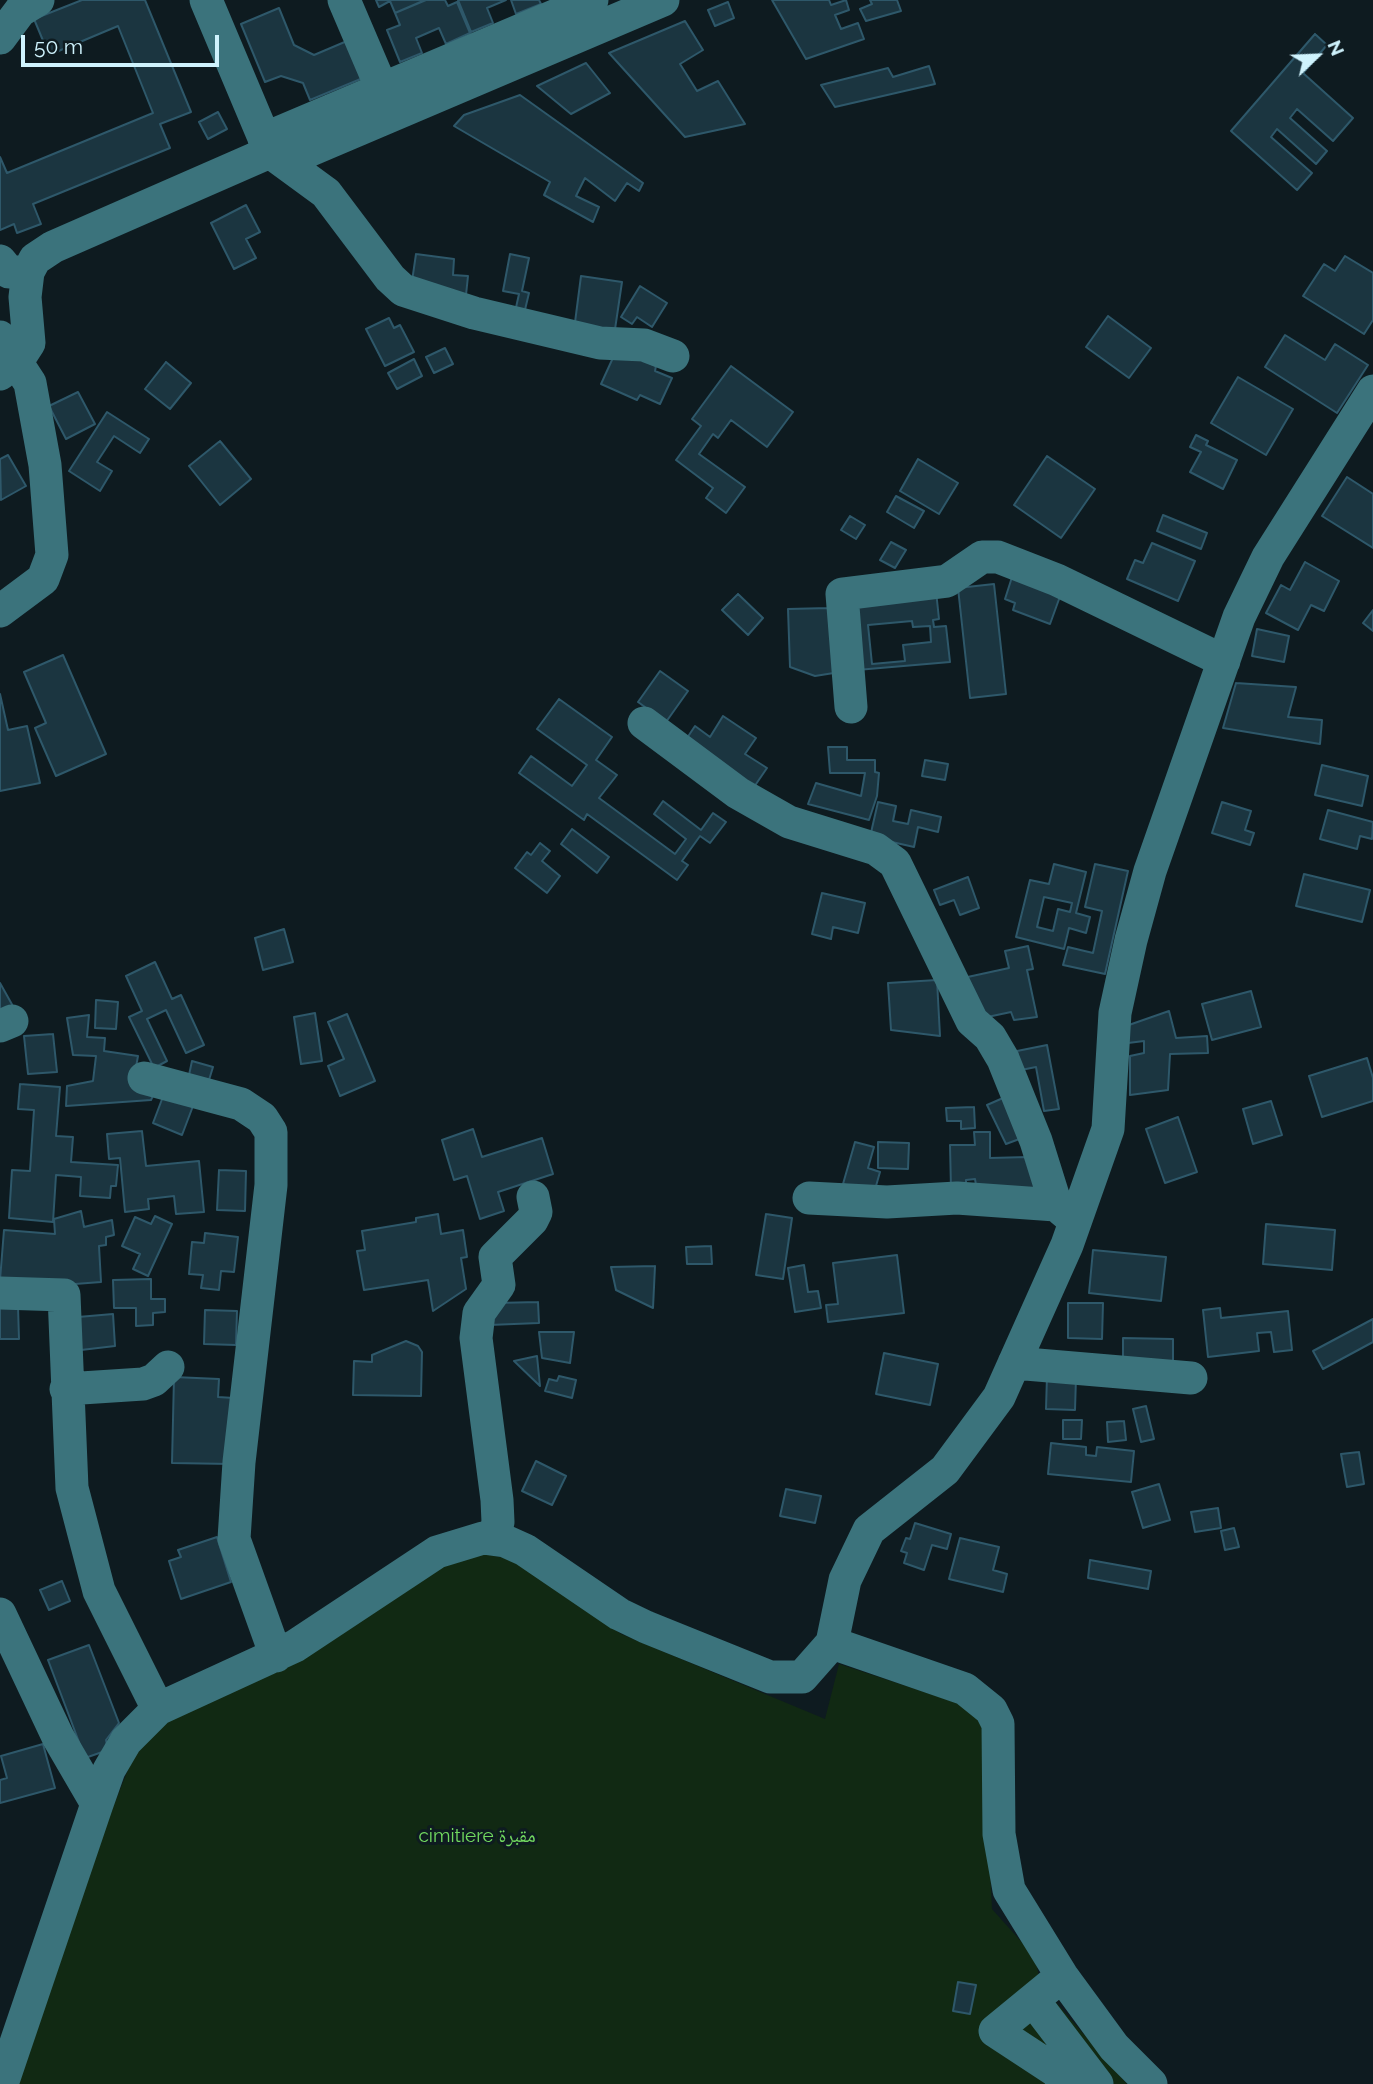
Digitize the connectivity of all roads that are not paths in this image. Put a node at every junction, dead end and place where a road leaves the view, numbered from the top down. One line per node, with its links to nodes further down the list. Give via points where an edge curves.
1 (38, 0): 6 (street, via 20,11)
2 (206, 0): 8 (street)
3 (344, 0): 7 (street)
4 (663, 0): 8 (street, via 308,150)
5 (575, 3): 7 (street)
6 (0, 38)
7 (382, 89): 8 (street)
8 (272, 150): 9 (street); 10 (street, via 326,193 403,290 486,316 600,343 644,345)
9 (14, 267): 11 (street, via 24,297 29,343)
10 (673, 356)
11 (6, 357): 13 (street, via 30,383 36,408 52,555 43,579)
12 (1373, 391): 14 (street, via 1268,557)
13 (0, 611)
14 (1224, 661): 15 (street, via 1057,580 998,556 982,557 947,581 842,594); 20 (street, via 1150,871 1131,940 1115,1013 1108,1129)
15 (851, 707)
16 (644, 723): 20 (street, via 738,793 789,822 876,849 895,863 972,1021 990,1037 1003,1059)
17 (144, 1077): 29 (street, via 241,1104 262,1118 271,1132 271,1185 234,1539)
18 (533, 1197): 26 (street, via 536,1212 532,1220 495,1257 499,1286 479,1313 476,1338 497,1500)
19 (809, 1198): 20 (street, via 957,1199)
20 (1066, 1213): 22 (street)
21 (0, 1293): 25 (street, via 64,1294)
22 (1014, 1363): 24 (street); 28 (street, via 999,1396 945,1470 869,1531 845,1580)
23 (168, 1367): 25 (street, via 143,1384)
24 (1191, 1378)
25 (66, 1390): 30 (street, via 72,1488 99,1591)
26 (495, 1539): 28 (street, via 525,1550 628,1618 770,1677 802,1676); 29 (street, via 458,1543 437,1552)
27 (0, 1614): 31 (street, via 81,1783)
28 (832, 1643): 32 (street, via 965,1689 991,1710 998,1724 999,1834 1009,1890)
29 (276, 1656): 30 (street)
30 (159, 1709): 31 (street, via 126,1741)
31 (97, 1804): 34 (street)
32 (1062, 1976): 33 (street); 37 (street, via 1114,2047)
33 (1033, 2000): 35 (street, via 995,2031 1056,2071); 36 (street)
34 (2, 2084)
35 (1066, 2084)
36 (1097, 2084)
37 (1151, 2084)

